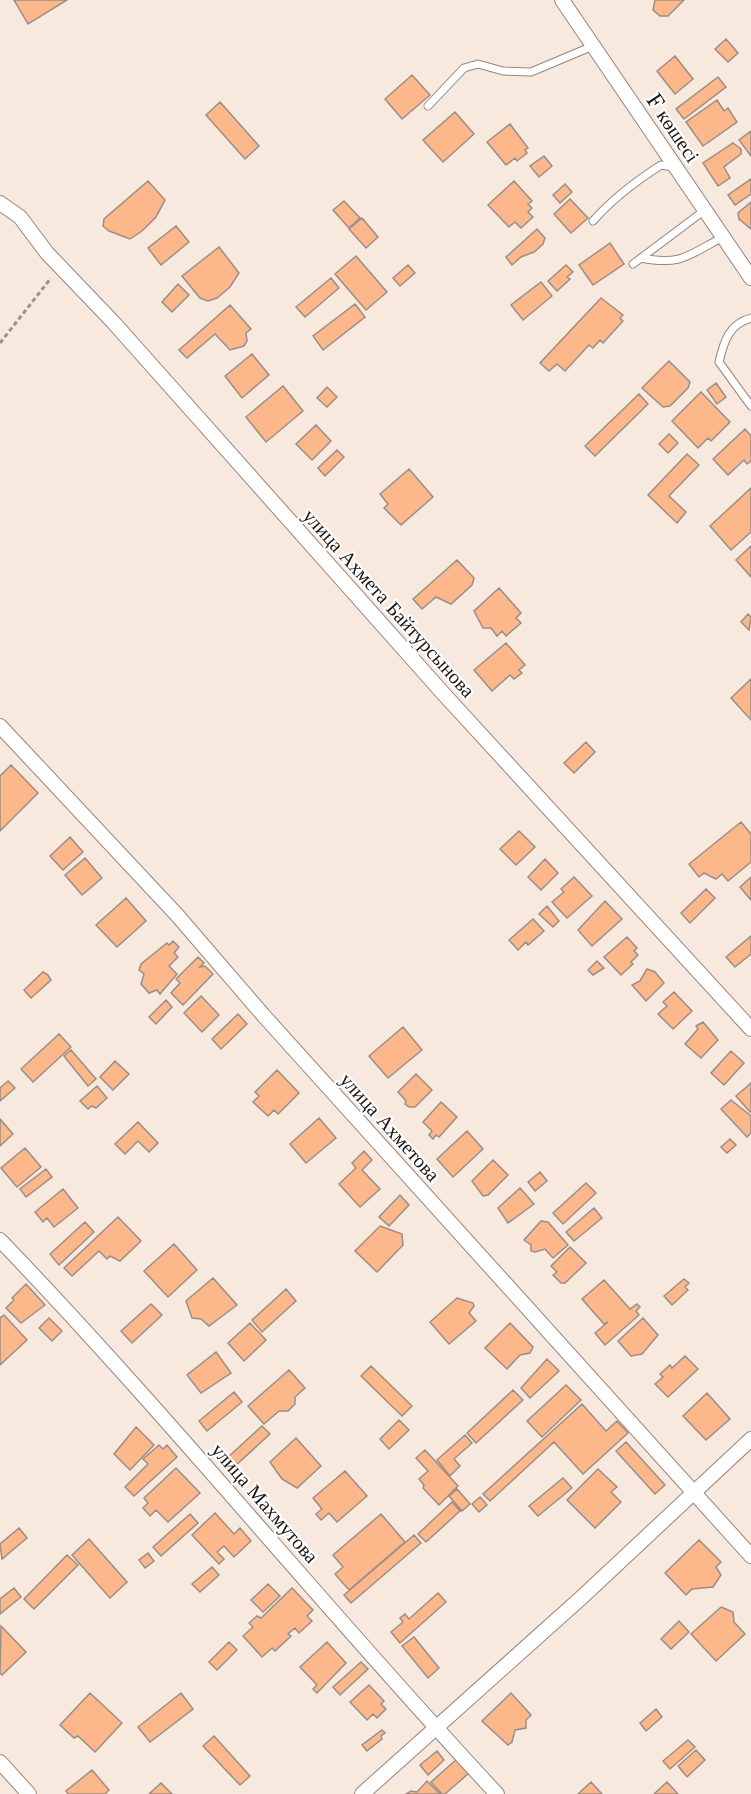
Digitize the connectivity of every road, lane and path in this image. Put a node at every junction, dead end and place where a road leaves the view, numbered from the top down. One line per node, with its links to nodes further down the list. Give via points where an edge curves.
1 (562, 0): 2 (street, F көшесі)
2 (593, 46): 3 (lane, via 531,72 503,71 478,63 464,68); 4 (street, F көшесі)
3 (428, 106)
4 (676, 167): 6 (street, F көшесі); 7 (lane, via 661,165 608,204)
5 (0, 203): 11 (street, улица Ахмета Байтурсынова, via 20,217)
6 (705, 210): 8 (street, F көшесі); 9 (lane)
7 (593, 221)
8 (723, 237): 9 (lane, via 681,260 667,263); 12 (street, F көшесі)
9 (640, 258): 10 (lane)
10 (633, 264)
11 (61, 267): 14 (path); 17 (street, улица Ахмета Байтурсынова)
12 (751, 278)
13 (751, 318): 15 (lane, via 730,329 719,362)
14 (0, 343)
15 (751, 406)
16 (0, 726): 20 (street, улица Ахметова, via 177,915)
17 (751, 1029)
18 (0, 1240): 22 (street, улица Махмутова, via 202,1460)
19 (751, 1439): 20 (street)
20 (694, 1492): 21 (street, улица Ахметова); 22 (street)
21 (751, 1556)
22 (434, 1727): 25 (street); 26 (street, улица Махмутова)
23 (0, 1762): 24 (street)
24 (29, 1794)
25 (362, 1794)
26 (497, 1794)

